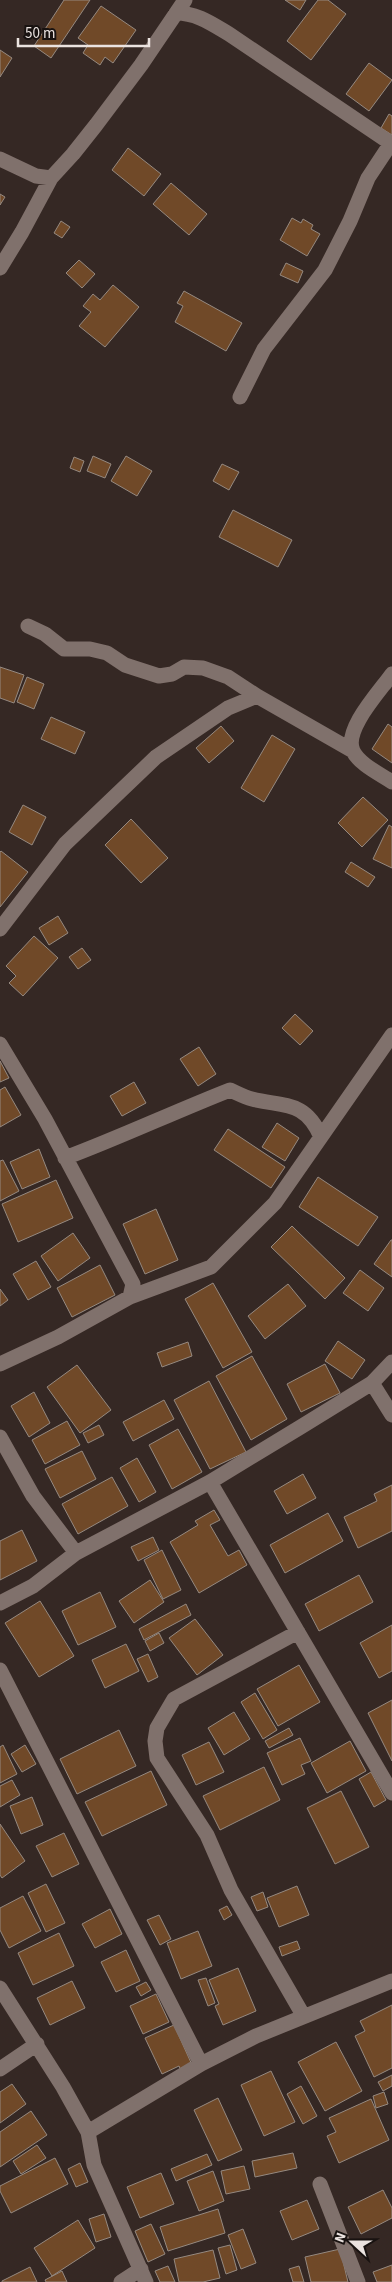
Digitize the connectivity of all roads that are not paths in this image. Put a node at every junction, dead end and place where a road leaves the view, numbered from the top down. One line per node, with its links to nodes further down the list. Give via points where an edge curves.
1 (185, 0): 2 (street)
2 (176, 13): 3 (street, via 201,18 229,34); 5 (street, via 96,125)
3 (392, 143): 7 (street, via 368,178 325,270 264,349)
4 (0, 159): 5 (street, via 36,176)
5 (51, 178): 6 (street)
6 (0, 268)
7 (240, 397)
8 (28, 626): 10 (street, via 64,649 108,653 125,664 159,676 172,674 184,667 203,668 228,677)
9 (392, 674): 11 (street, via 358,721 351,742)
10 (257, 696): 11 (street); 13 (street, via 228,708 156,757 65,844)
11 (353, 751): 12 (street, via 362,762)
12 (392, 782)
13 (0, 928)
14 (392, 1035): 16 (street)
15 (0, 1044): 17 (street)
16 (321, 1137): 17 (street, via 317,1127 302,1111 230,1090); 18 (street, via 275,1202 211,1267)
17 (65, 1158): 18 (street, via 133,1284)
18 (130, 1297): 20 (street, via 58,1337)
19 (392, 1362): 21 (street)
20 (0, 1364)
21 (372, 1383): 22 (street); 24 (street)
22 (392, 1415)
23 (0, 1436): 25 (street, via 33,1496)
24 (210, 1482): 25 (street); 27 (street)
25 (76, 1553): 26 (street, via 34,1586)
26 (0, 1603)
27 (298, 1632): 29 (street); 32 (street, via 174,1699 157,1728 154,1741 157,1758 207,1835 231,1890)
28 (0, 1670): 34 (street)
29 (392, 1793)
30 (392, 1981): 32 (street)
31 (0, 1988): 33 (street)
32 (303, 2016): 34 (street)
33 (37, 2044): 35 (street); 36 (street)
34 (201, 2064): 36 (street)
35 (0, 2069)
36 (88, 2132): 38 (street, via 94,2165)
37 (320, 2184): 40 (street)
38 (143, 2275): 39 (street)
39 (121, 2282)
40 (358, 2282)

